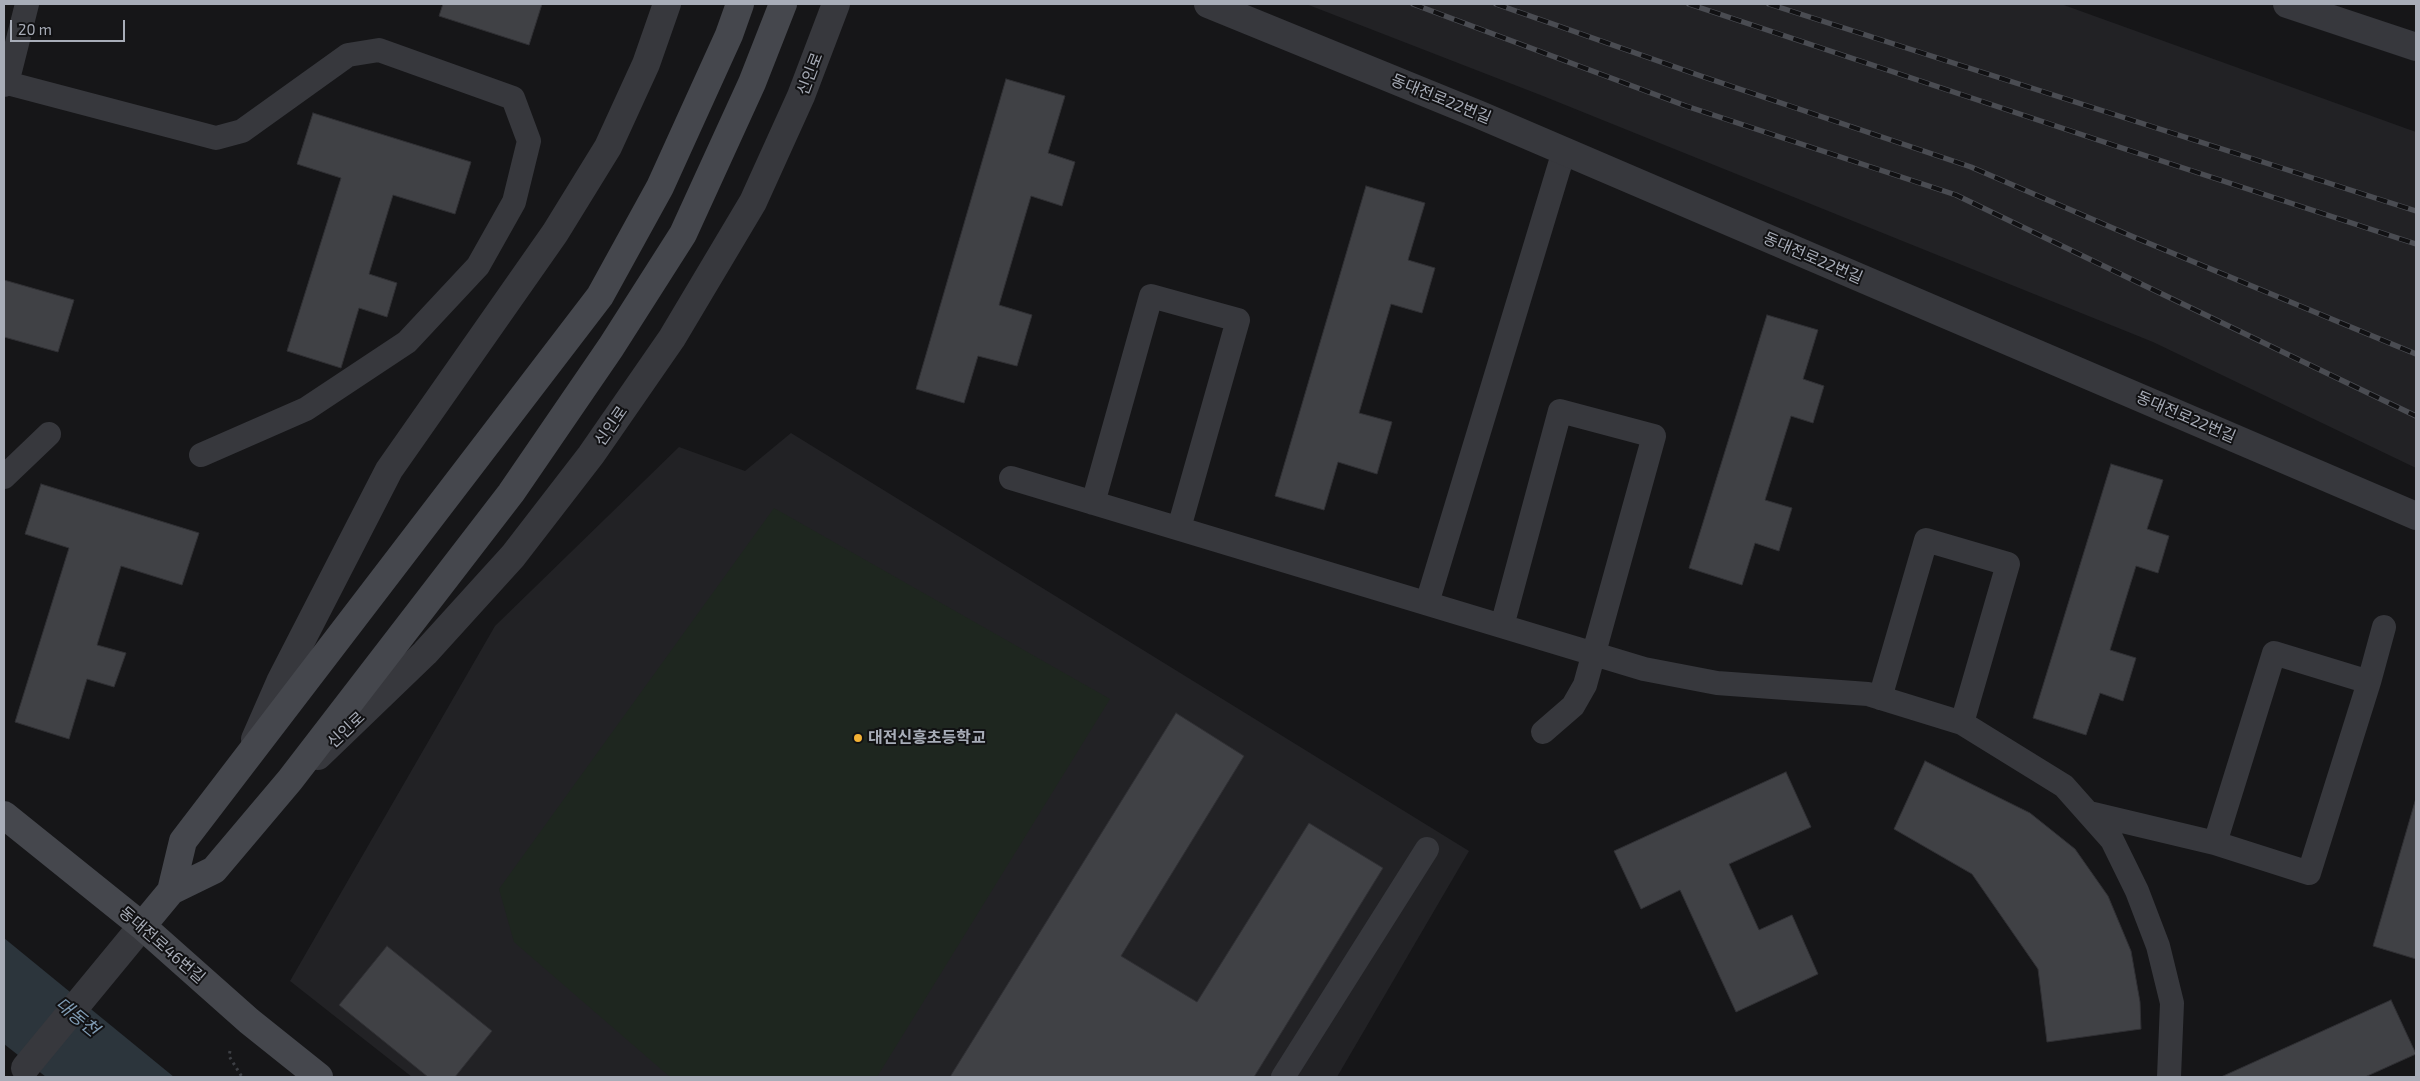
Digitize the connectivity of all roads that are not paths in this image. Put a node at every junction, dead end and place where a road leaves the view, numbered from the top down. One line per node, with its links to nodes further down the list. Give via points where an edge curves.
1 (27, 4): 9 (lane)
2 (667, 4): 26 (street, 신인로, via 646,64 608,147 555,233 389,470 280,682)
3 (740, 4): 26 (street, 신인로, via 660,187 600,296 322,657)
4 (784, 4): 27 (street, 신인로, via 683,234 611,347 510,493)
5 (836, 4): 27 (street, 신인로, via 802,96 753,202 672,338 596,447 513,556 426,653)
6 (1208, 4): 10 (street, 동대전로22번길)
7 (2296, 5): 8 (street)
8 (2416, 47)
9 (5, 84): 12 (lane, via 216,138 242,131 348,55 379,50 513,98 529,141 514,202 478,266 407,342 306,409)
10 (1564, 151): 16 (street, 동대전로22번길); 18 (lane)
11 (50, 434): 13 (lane)
12 (201, 456)
13 (4, 476)
14 (1010, 478): 15 (lane)
15 (1093, 503): 17 (lane); 17 (lane, via 1151,296 1238,320)
16 (2416, 516)
17 (1179, 528): 18 (lane)
18 (1427, 603): 19 (lane)
19 (1502, 626): 21 (lane); 21 (lane, via 1560,411 1654,436)
20 (2384, 627): 22 (lane)
21 (1596, 654): 23 (lane, via 1644,669 1717,682 1868,694); 25 (lane, via 1585,686 1573,706)
22 (2368, 682): 30 (lane, via 2309,873); 30 (lane, via 2274,652)
23 (1880, 698): 24 (lane); 24 (lane, via 1926,540 2008,564)
24 (1962, 723): 28 (lane, via 2064,786)
25 (1543, 732)
26 (246, 762): 32 (street, 신인로, via 183,841)
27 (290, 780): 32 (street, 신인로, via 214,870)
28 (2089, 813): 30 (lane); 37 (lane, via 2112,840 2137,890 2158,946 2172,1003)
29 (4, 815): 33 (street, 동대전로46번길)
30 (2215, 843)
31 (1427, 849): 36 (lane)
32 (171, 891): 33 (street, 신인로)
33 (142, 926): 34 (street); 35 (street, 동대전로46번길, via 249,1021)
34 (25, 1068)
35 (319, 1077)
36 (1283, 1077)
37 (2169, 1077)

